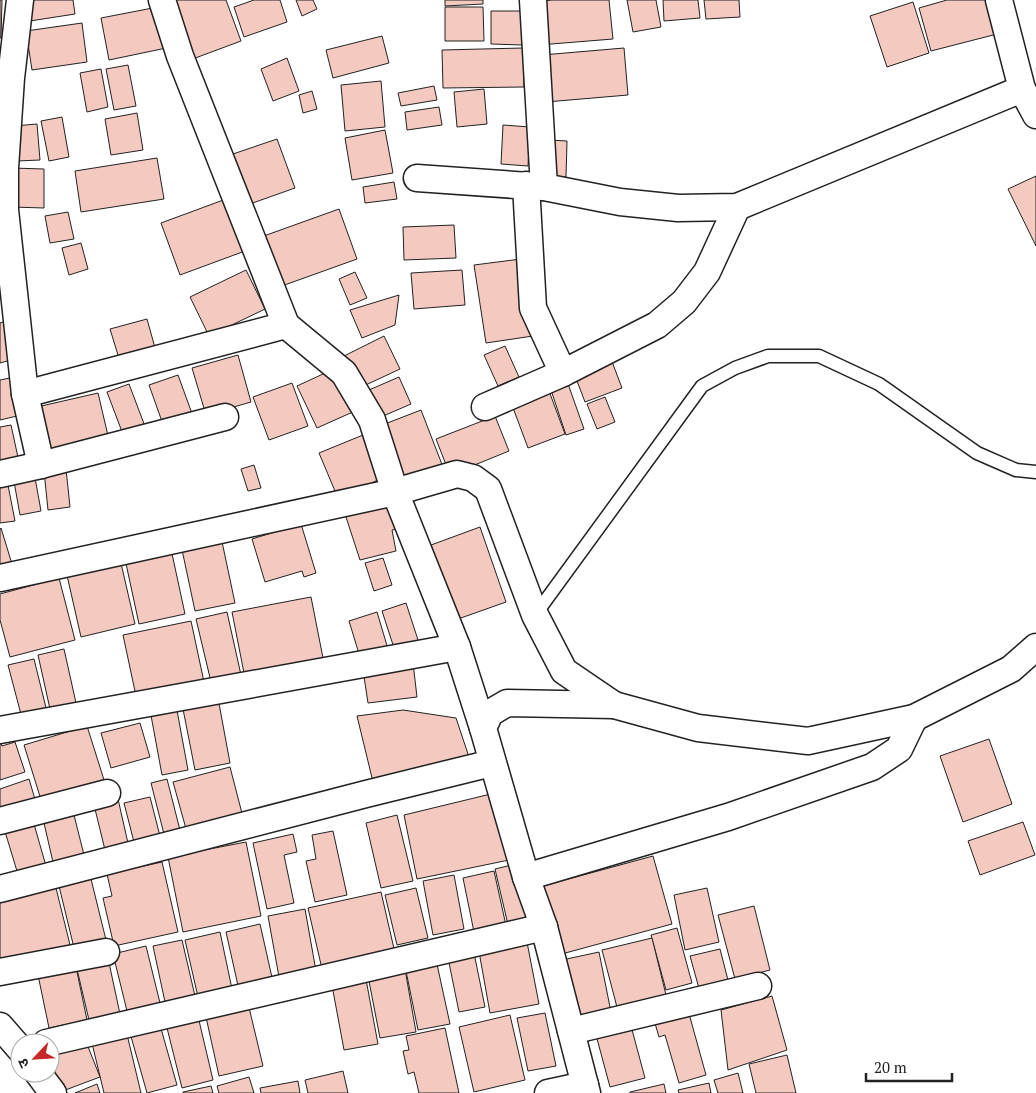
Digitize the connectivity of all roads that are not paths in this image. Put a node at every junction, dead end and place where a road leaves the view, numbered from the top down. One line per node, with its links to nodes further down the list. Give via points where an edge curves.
1 (20, 0): 5 (street)
2 (162, 0): 14 (street, via 180,56)
3 (532, 0): 10 (street)
4 (999, 0): 6 (street)
5 (7, 52): 8 (street)
6 (1022, 89): 7 (street); 11 (street)
7 (1036, 115)
8 (2, 168): 12 (street)
9 (417, 178): 10 (street)
10 (535, 186): 11 (street, via 639,204 678,208); 15 (street, via 533,308)
11 (737, 207): 15 (street, via 707,272 684,302 657,325)
12 (2, 211): 13 (street)
13 (5, 270): 16 (street)
14 (286, 325): 16 (street); 22 (street, via 344,373 372,420)
15 (563, 373): 17 (street)
16 (16, 379): 19 (street)
17 (485, 407)
18 (225, 418): 19 (street)
19 (41, 465): 21 (street)
20 (1036, 472): 24 (lane, via 1016,470 977,453 880,384 819,356 768,356 735,368 702,386)
21 (0, 474)
22 (395, 492): 23 (street); 24 (street, via 457,474 473,478 488,489); 25 (street)
23 (0, 578)
24 (535, 614): 27 (street, via 564,671)
25 (457, 647): 29 (street); 30 (street)
26 (1036, 647): 28 (street, via 1011,668)
27 (614, 705): 28 (street, via 698,728 808,741); 29 (street, via 507,703 490,713)
28 (914, 718): 34 (street, via 899,749 872,767 728,817)
29 (483, 728): 31 (street)
30 (0, 730)
31 (492, 763): 34 (street); 35 (street)
32 (107, 793): 33 (street)
33 (0, 821)
34 (526, 877): 36 (street)
35 (0, 889)
36 (544, 927): 41 (street); 43 (street)
37 (106, 952): 38 (street)
38 (0, 972)
39 (758, 986): 41 (street)
40 (0, 1026): 42 (street)
41 (571, 1031): 44 (street)
42 (10, 1038)
43 (60, 1040)
44 (586, 1089): 45 (street)
45 (548, 1093)

